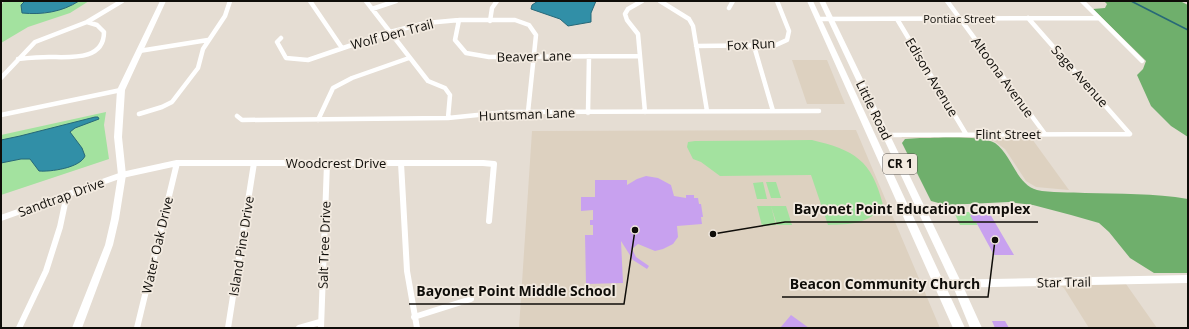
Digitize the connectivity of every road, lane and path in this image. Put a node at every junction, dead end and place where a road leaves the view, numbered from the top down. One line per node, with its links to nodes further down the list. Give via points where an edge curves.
1 (122, 1): 26 (street)
2 (163, 1): 33 (street)
3 (230, 1): 29 (street, via 225,16)
4 (310, 1): 32 (street)
5 (366, 1): 17 (street)
6 (396, 1): 17 (street)
7 (497, 1): 25 (street, via 492,8)
8 (642, 1): 36 (street, via 628,9 625,14 626,21 638,34)
9 (660, 1): 30 (street, via 689,19 693,26)
10 (733, 1): 16 (street)
11 (777, 1): 31 (street, Fox Run, via 789,31 787,40 776,45)
12 (810, 1): 20 (main road, Little Road / CR 1)
13 (822, 1): 21 (main road, Little Road / CR 1)
14 (947, 1): 23 (street, Altoona Avenue)
15 (1082, 1): 19 (street)
16 (729, 8)
17 (372, 9): 27 (street)
18 (1028, 18): 19 (street, Pontiac Street); 23 (street, Pontiac Street); 55 (street, Sage Avenue)
19 (1099, 18): 39 (street)
20 (819, 19): 21 (street, Pontiac Street); 66 (main road, Little Road / CR 1)
21 (830, 19): 22 (street, Pontiac Street); 56 (main road, Little Road / CR 1)
22 (897, 19): 23 (street, Pontiac Street); 53 (street, Edison Avenue)
23 (960, 19): 54 (street, Altoona Avenue)
24 (459, 20): 25 (street, Wolf Den Trail); 27 (street, Wolf Den Trail, via 426,23); 34 (street, Beaver Lane, via 455,40 466,53 489,57)
25 (490, 21): 34 (street, Wolf Den Trail, via 515,20 529,25 536,34)
26 (88, 22): 38 (street, via 35,42); 38 (street, via 102,28 105,34 100,47 89,55)
27 (390, 32): 32 (street, Wolf Den Trail); 37 (street)
28 (281, 38): 32 (street, Wolf Den Trail, via 277,42 286,58 308,60)
29 (208, 40): 33 (street); 48 (street, via 198,68 172,102)
30 (696, 46): 31 (street, Fox Run); 42 (street)
31 (754, 46): 43 (street)
32 (342, 48)
33 (139, 50): 41 (street)
34 (534, 56): 35 (street, Beaver Lane); 45 (street, Wolf Den Trail)
35 (589, 56): 36 (street, Beaver Lane); 46 (street)
36 (640, 56): 47 (street)
37 (410, 58): 51 (street, via 428,81 445,88 450,95); 52 (street, via 352,78 333,88)
38 (18, 59): 40 (street)
39 (1142, 61)
40 (1, 78)
41 (120, 90): 49 (street); 61 (street, via 118,137)
42 (707, 111): 43 (street, Huntsman Lane); 47 (street, Huntsman Lane)
43 (773, 111): 44 (street, Huntsman Lane)
44 (818, 111)
45 (528, 112): 46 (street, Huntsman Lane); 51 (street, Huntsman Lane)
46 (588, 112): 47 (street, Huntsman Lane)
47 (645, 112)
48 (139, 114)
49 (1, 115)
50 (237, 116): 52 (street, Huntsman Lane, via 242,120)
51 (448, 118): 52 (street, Huntsman Lane)
52 (318, 120)
53 (966, 134): 54 (street, Flint Street); 56 (street, Flint Street)
54 (1046, 134): 55 (street, Flint Street)
55 (1130, 134)
56 (886, 135): 67 (main road, Little Road / CR 1)
57 (327, 162): 59 (street, Woodcrest Drive); 60 (street, Woodcrest Drive); 70 (street, Salt Tree Drive)
58 (177, 163): 59 (street, Woodcrest Drive); 61 (street, Woodcrest Drive); 73 (street, Water Oak Drive)
59 (254, 163): 74 (street, Island Pine Drive)
60 (401, 163): 64 (street, Woodcrest Drive, via 494,164); 69 (street, via 407,271)
61 (122, 175): 62 (street, Sandtrap Drive); 72 (street, via 109,245)
62 (67, 194): 63 (street, Sandtrap Drive); 71 (street, via 60,228 46,271)
63 (1, 218)
64 (489, 221)
65 (1188, 279): 67 (street, Star Trail)
66 (940, 284): 67 (street, Star Trail); 77 (main road, Little Road / CR 1)
67 (957, 284): 78 (main road, Little Road / CR 1)
68 (471, 299): 69 (street)
69 (414, 317): 76 (street)
70 (321, 325): 75 (street)
71 (19, 328)
72 (78, 328)
73 (137, 328)
74 (228, 328)
75 (298, 328)
76 (417, 328)
77 (959, 328)
78 (976, 328)

